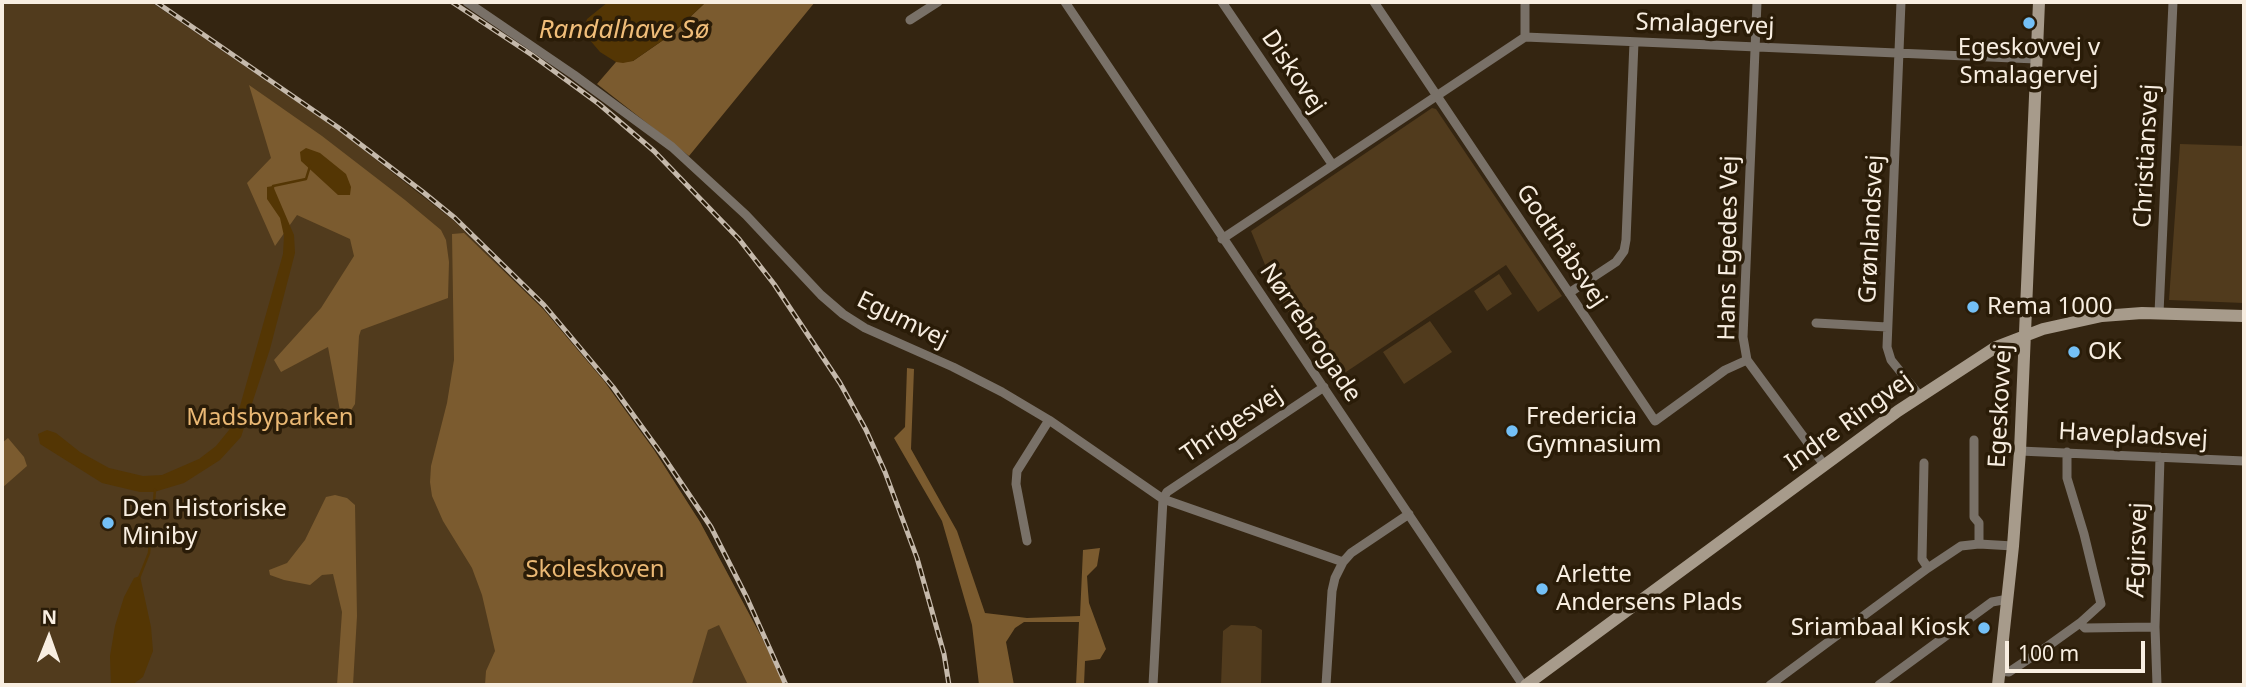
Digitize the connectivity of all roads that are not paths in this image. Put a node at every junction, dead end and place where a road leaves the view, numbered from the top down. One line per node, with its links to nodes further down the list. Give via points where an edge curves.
1 (467, 2): 29 (street, Egumvej, via 672,147 844,314)
2 (938, 2): 11 (street)
3 (1065, 2): 19 (street, Nørrebrogade)
4 (1222, 2): 18 (street, Diskovej)
5 (1374, 2): 17 (street, Godthåbsvej)
6 (1525, 2): 12 (street)
7 (1757, 2): 14 (street, Hans Egedes Vej)
8 (1901, 2): 15 (street, Grønlandsvej)
9 (2039, 2): 16 (street, Egeskovvej)
10 (2173, 2): 21 (street, Christiansvej)
11 (910, 20)
12 (1525, 37): 13 (street, Smalagervej); 17 (street)
13 (1634, 42): 14 (street, Smalagervej); 20 (street, via 1624,251 1616,262)
14 (1755, 47): 15 (street, Smalagervej); 26 (street, Hans Egedes Vej, via 1743,337)
15 (1899, 53): 16 (street, Smalagervej); 24 (street, Grønlandsvej)
16 (2036, 59): 25 (street, Egeskovvej)
17 (1437, 95): 18 (street); 20 (street, Godthåbsvej)
18 (1332, 164): 19 (street)
19 (1223, 239): 27 (street, Nørrebrogade)
20 (1569, 293): 26 (street, Godthåbsvej, via 1655,421 1725,370)
21 (2159, 313): 22 (street, Indre Ringvej); 25 (street, Indre Ringvej, via 2083,319)
22 (2244, 316)
23 (1816, 323): 24 (street)
24 (1887, 327): 28 (street, Grønlandsvej, via 1891,360)
25 (2025, 335): 28 (street, Indre Ringvej, via 1996,347); 31 (street, Egeskovvej)
26 (1747, 360): 36 (street, Hans Egedes Vej)
27 (1324, 387): 37 (street, Thrigesvej); 38 (street, Nørrebrogade)
28 (1920, 396): 36 (street, Indre Ringvej)
29 (1048, 420): 37 (street, Egumvej); 39 (street, via 1017,471)
30 (1974, 440): 40 (street, via 1974,517 1979,523)
31 (2020, 451): 32 (street, Havepladsvej); 41 (street, Egeskovvej)
32 (2067, 452): 33 (street, Havepladsvej); 45 (street, via 2067,478 2101,604)
33 (2160, 457): 34 (street, Havepladsvej); 46 (street, Ægirsvej)
34 (2244, 461)
35 (1924, 463): 43 (street, via 1922,559)
36 (1825, 466): 50 (street, Indre Ringvej)
37 (1163, 499): 42 (street, Egumvej); 48 (street)
38 (1409, 514): 42 (street); 50 (street, Nørrebrogade)
39 (1027, 541)
40 (1979, 544): 41 (street); 43 (street, via 1961,547)
41 (2013, 546): 44 (street, Egeskovvej)
42 (1343, 562): 49 (street, via 1332,591)
43 (1928, 568): 51 (street)
44 (2008, 599): 47 (street, Egeskovvej); 52 (street, via 1992,602)
45 (2080, 623): 46 (street, via 2085,628); 47 (street, via 2009,672)
46 (2155, 627): 54 (street, Ægirsvej)
47 (2000, 671): 53 (street, Egeskovvej)
48 (1153, 685)
49 (1326, 685)
50 (1525, 685)
51 (1770, 685)
52 (1879, 685)
53 (1998, 685)
54 (2157, 685)

